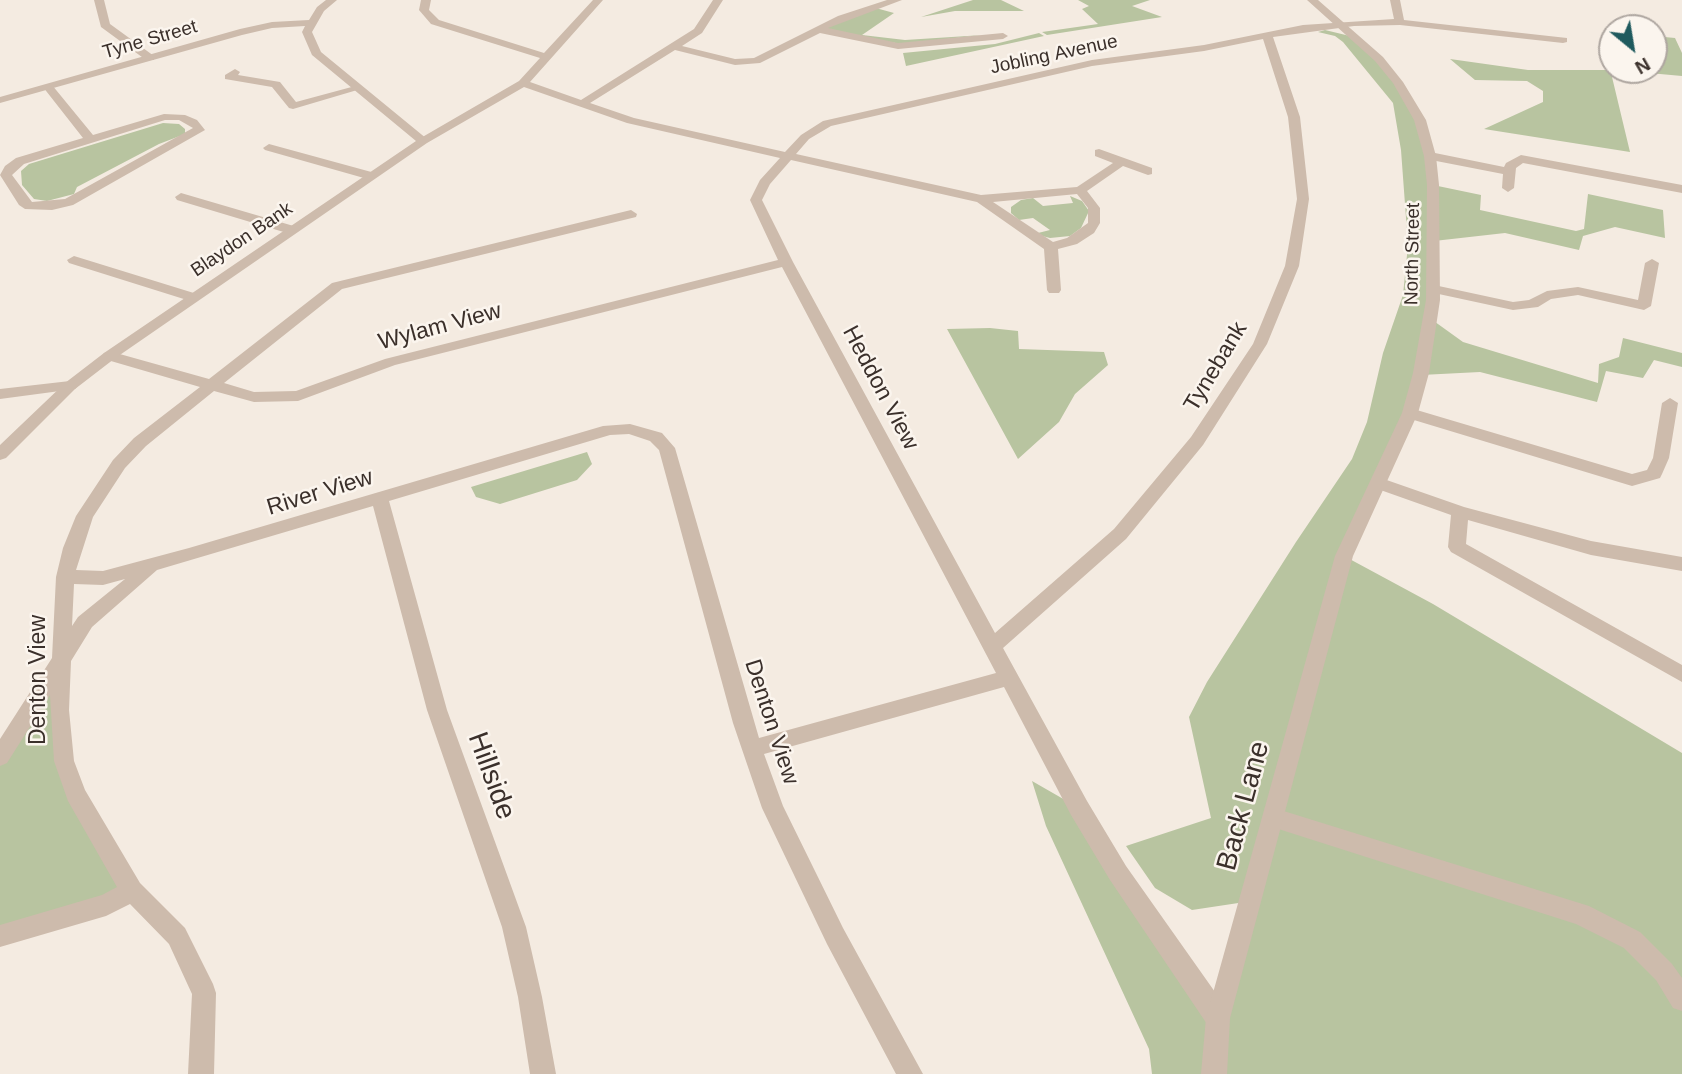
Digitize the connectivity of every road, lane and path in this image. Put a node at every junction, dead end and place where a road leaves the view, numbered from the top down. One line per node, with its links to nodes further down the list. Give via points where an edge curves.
1 (99, 0): 20 (street, via 105,25)
2 (332, 0): 10 (street)
3 (426, 0): 19 (street, via 424,10 435,22)
4 (598, 0): 19 (street, Blaydon Bank)
5 (718, 0): 18 (street, via 698,32)
6 (897, 0): 13 (street)
7 (1311, 0): 12 (street, North Street)
8 (1395, 0): 9 (street)
9 (1400, 22): 11 (street, Jobling Avenue); 12 (street, Jobling Avenue)
10 (311, 23): 20 (street, Tyne Street, via 257,28); 24 (street, via 307,32 316,53)
11 (1413, 23): 16 (street); 17 (street, Jobling Avenue)
12 (1340, 24): 14 (street, Jobling Avenue); 31 (street, North Street, via 1398,82 1420,120)
13 (817, 29): 15 (street, via 898,46); 18 (street, via 750,62)
14 (1268, 35): 32 (street, Jobling Avenue, via 1092,63 838,119 805,137); 66 (street, Tynebank, via 1294,117 1303,199 1292,266 1260,344 1197,441 1120,534)
15 (1003, 36)
16 (1424, 37)
17 (1562, 38)
18 (675, 47): 26 (street)
19 (546, 57): 22 (street, Blaydon Bank)
20 (150, 58): 23 (street, Tyne Street)
21 (234, 72): 24 (street, via 229,77 276,84 293,106)
22 (523, 83): 26 (street); 28 (street, Blaydon Bank)
23 (48, 86): 25 (street, Tyne Street); 27 (street)
24 (359, 88): 28 (street)
25 (0, 100)
26 (581, 104): 32 (street, via 631,121)
27 (89, 138): 27 (street, via 172,116 199,127 196,133 69,202 42,206 23,202 6,175 9,169)
28 (423, 141): 36 (street, Blaydon Bank)
29 (269, 148): 36 (street)
30 (1099, 153): 33 (street)
31 (1430, 156): 35 (street); 48 (street, North Street)
32 (790, 157): 41 (street); 46 (street, Heddon View, via 764,183 756,200)
33 (1122, 162): 34 (street); 39 (street)
34 (1148, 171)
35 (1509, 172): 37 (street); 38 (street, via 1521,159)
36 (371, 176): 43 (street, Blaydon Bank)
37 (1508, 188)
38 (1682, 189)
39 (1080, 190): 41 (street); 44 (street, via 1094,208 1094,223 1072,241)
40 (181, 197): 43 (street)
41 (981, 199): 44 (street)
42 (631, 214): 52 (street, Denton View, via 346,282)
43 (292, 230): 50 (street, Blaydon Bank)
44 (1051, 247): 49 (street)
45 (74, 260): 50 (street)
46 (786, 262): 52 (street, Wylam View, via 390,362 298,396 254,397); 66 (street, Heddon View)
47 (1652, 263): 48 (street, via 1644,306 1578,291 1547,295 1513,314)
48 (1434, 289): 56 (street, North Street, via 1422,373)
49 (1054, 290)
50 (192, 298): 51 (street, Blaydon Bank)
51 (109, 356): 52 (street, Wylam View); 53 (street, Blaydon Bank)
52 (211, 384): 65 (street, Denton View, via 119,464 85,516)
53 (70, 386): 54 (street); 58 (street, Blaydon Bank)
54 (0, 394)
55 (1670, 403): 56 (street, via 1654,474 1632,480)
56 (1410, 413): 59 (street, North Street)
57 (585, 436): 60 (street, River View); 70 (street, Denton View, via 631,429 656,437 667,448)
58 (0, 454)
59 (1378, 483): 61 (street, North Street); 62 (street)
60 (380, 499): 63 (street, River View); 78 (street, Hillside, via 437,710 514,928)
61 (1368, 505): 72 (street, Back Lane, via 1344,556)
62 (1460, 512): 64 (street, via 1591,548); 68 (street, via 1457,547)
63 (158, 564): 65 (street, River View, via 103,578); 67 (street, via 85,622)
64 (1682, 564)
65 (65, 577): 67 (street, Denton View)
66 (993, 646): 69 (street, Heddon View)
67 (62, 659): 71 (street); 73 (street, Denton View, via 59,710 64,761 76,794)
68 (1682, 674)
69 (1010, 677): 70 (street); 76 (street, Heddon View, via 1118,873)
70 (752, 749): 79 (street, Denton View, via 773,808 835,936)
71 (0, 757)
72 (1274, 818): 75 (street, via 1581,914 1632,940 1664,972); 76 (street, Back Lane)
73 (132, 891): 74 (street, via 106,905); 77 (street, Denton View, via 177,936 204,993)
74 (0, 936)
75 (1682, 999)
76 (1218, 1018): 80 (street, Back Lane)
77 (201, 1074)
78 (543, 1074)
79 (910, 1074)
80 (1214, 1074)

